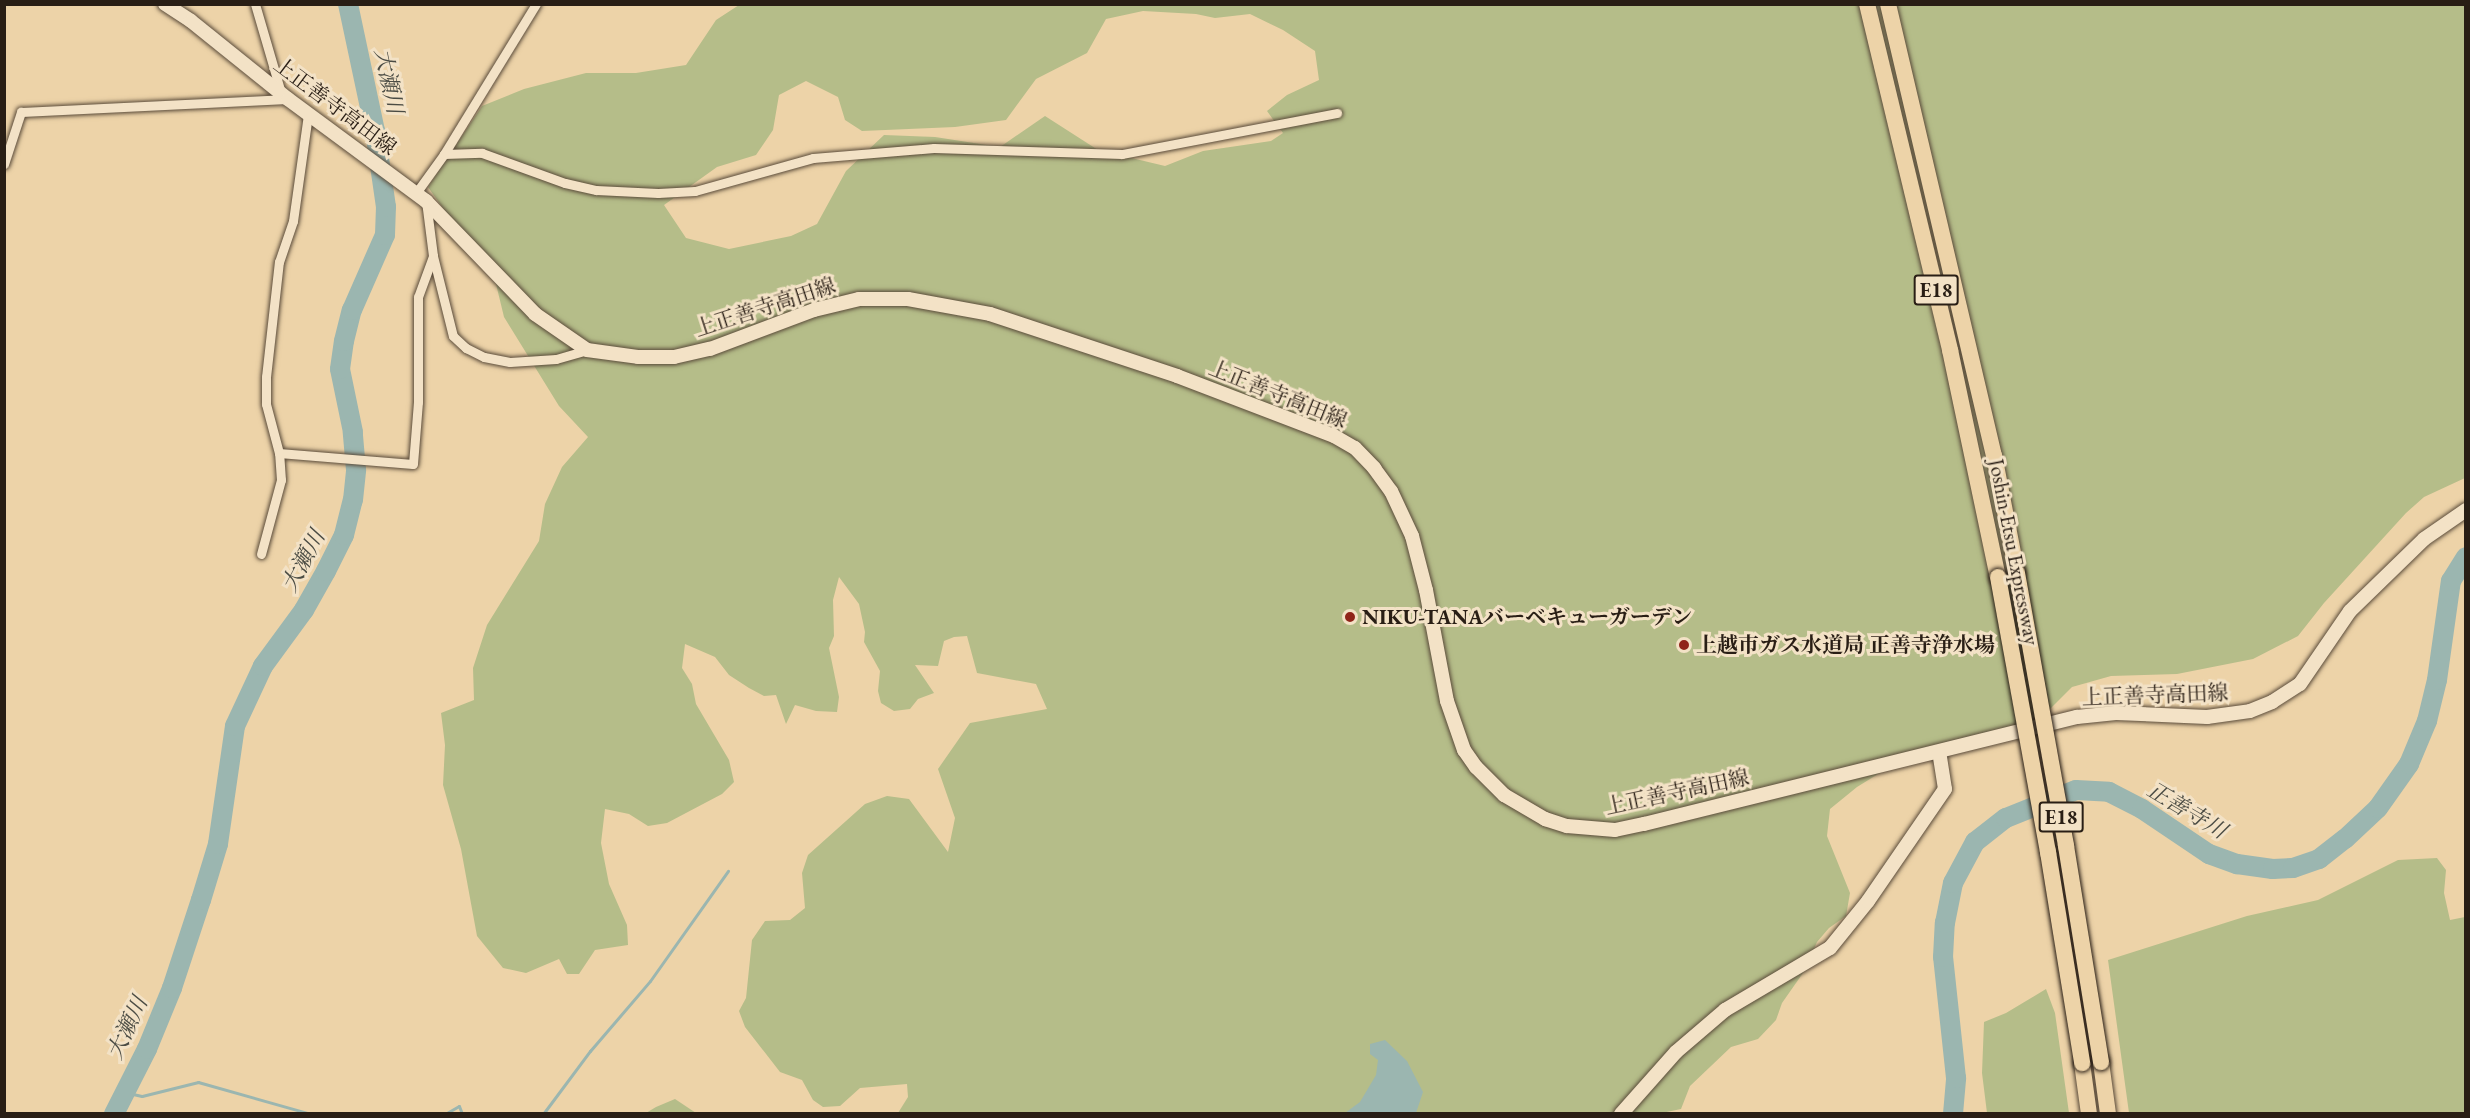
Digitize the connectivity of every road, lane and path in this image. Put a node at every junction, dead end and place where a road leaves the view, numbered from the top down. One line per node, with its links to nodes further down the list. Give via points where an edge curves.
1 (165, 4): 6 (main road, 上正善寺高田線)
2 (255, 4): 6 (street)
3 (536, 4): 9 (street)
4 (1867, 4): 19 (highway, Joshin-Etsu Expressway / E18, bridge, via 1950,350 1998,577 2048,852)
5 (1888, 4): 20 (highway, Joshin-Etsu Expressway / E18, bridge, via 1987,422 2017,573)
6 (285, 96): 8 (main road, 上正善寺高田線); 10 (street, via 21,112)
7 (1337, 113): 9 (street, via 1122,154 934,148 813,158 695,191 658,193 596,190 482,153)
8 (308, 114): 11 (main road, 上正善寺高田線); 14 (street, via 293,221 279,262 266,377 266,404)
9 (444, 154): 11 (street)
10 (4, 164)
11 (421, 197): 12 (street); 13 (main road, 上正善寺高田線, via 535,314)
12 (433, 256): 13 (street, via 453,336 466,348 484,357 510,362 556,358); 14 (street, via 418,297 418,402 413,464)
13 (587, 350): 17 (main road, 上正善寺高田線, via 674,357 710,349 814,310 859,299 908,299 990,314 1177,376 1334,436 1355,448 1374,468 1391,491 1412,536 1447,701 1464,750 1504,795 1545,819 1567,826 1615,830)
14 (279, 453): 16 (street, via 281,480)
15 (2466, 510): 17 (main road, 上正善寺高田線, via 2424,540 2350,611 2300,684 2272,702 2226,716 2183,718 2116,713 2076,717)
16 (261, 554)
17 (1939, 753): 18 (main road, via 1945,789 1868,902 1830,948 1725,1010 1676,1052)
18 (1621, 1113)
19 (2089, 1113)
20 (2108, 1113)

